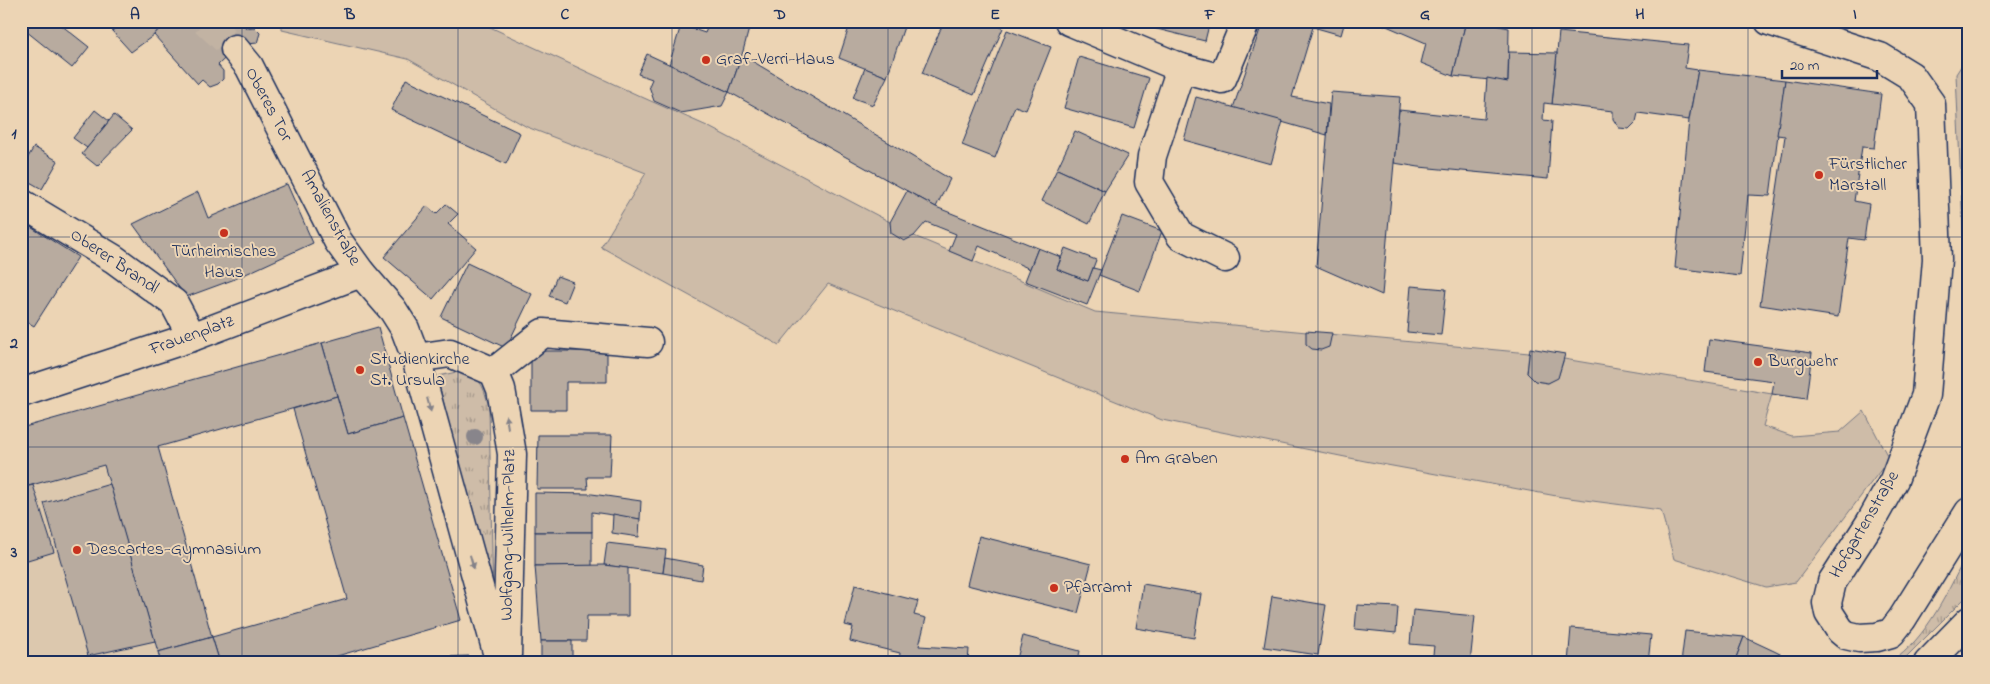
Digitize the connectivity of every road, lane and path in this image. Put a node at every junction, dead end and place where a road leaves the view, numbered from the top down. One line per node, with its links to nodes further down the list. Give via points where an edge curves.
1 (1069, 21): 5 (street)
2 (1246, 21): 5 (street, via 1222,79)
3 (1769, 21): 15 (street, Hofgartenstraße, via 1880,57 1911,76 1930,104 1937,259 1926,395 1894,480 1832,582 1827,603 1829,613 1840,630 1859,638 1890,633)
4 (235, 49): 6 (street, Oberes Tor, via 249,66)
5 (1181, 68): 8 (street, via 1152,156 1149,182 1181,236)
6 (299, 163): 9 (street, Amalienstraße, via 338,241)
7 (21, 203): 10 (street, Oberer Brandl, via 114,259 174,303)
8 (1225, 258)
9 (361, 273): 10 (street, Frauenplatz); 12 (street, Wolfgang-Wilhelm-Platz, via 393,310 405,329)
10 (192, 337): 14 (street, Frauenplatz)
11 (648, 342): 13 (street, via 543,333)
12 (416, 358): 13 (street, via 450,353); 17 (street, Wolfgang-Wilhelm-Platz, one-way to 17)
13 (494, 372): 18 (street, Wolfgang-Wilhelm-Platz, one-way to 13, via 512,454 501,389)
14 (21, 393)
15 (1969, 512)
16 (1969, 621): 19 (street)
17 (500, 663)
18 (507, 663)
19 (1928, 663)

